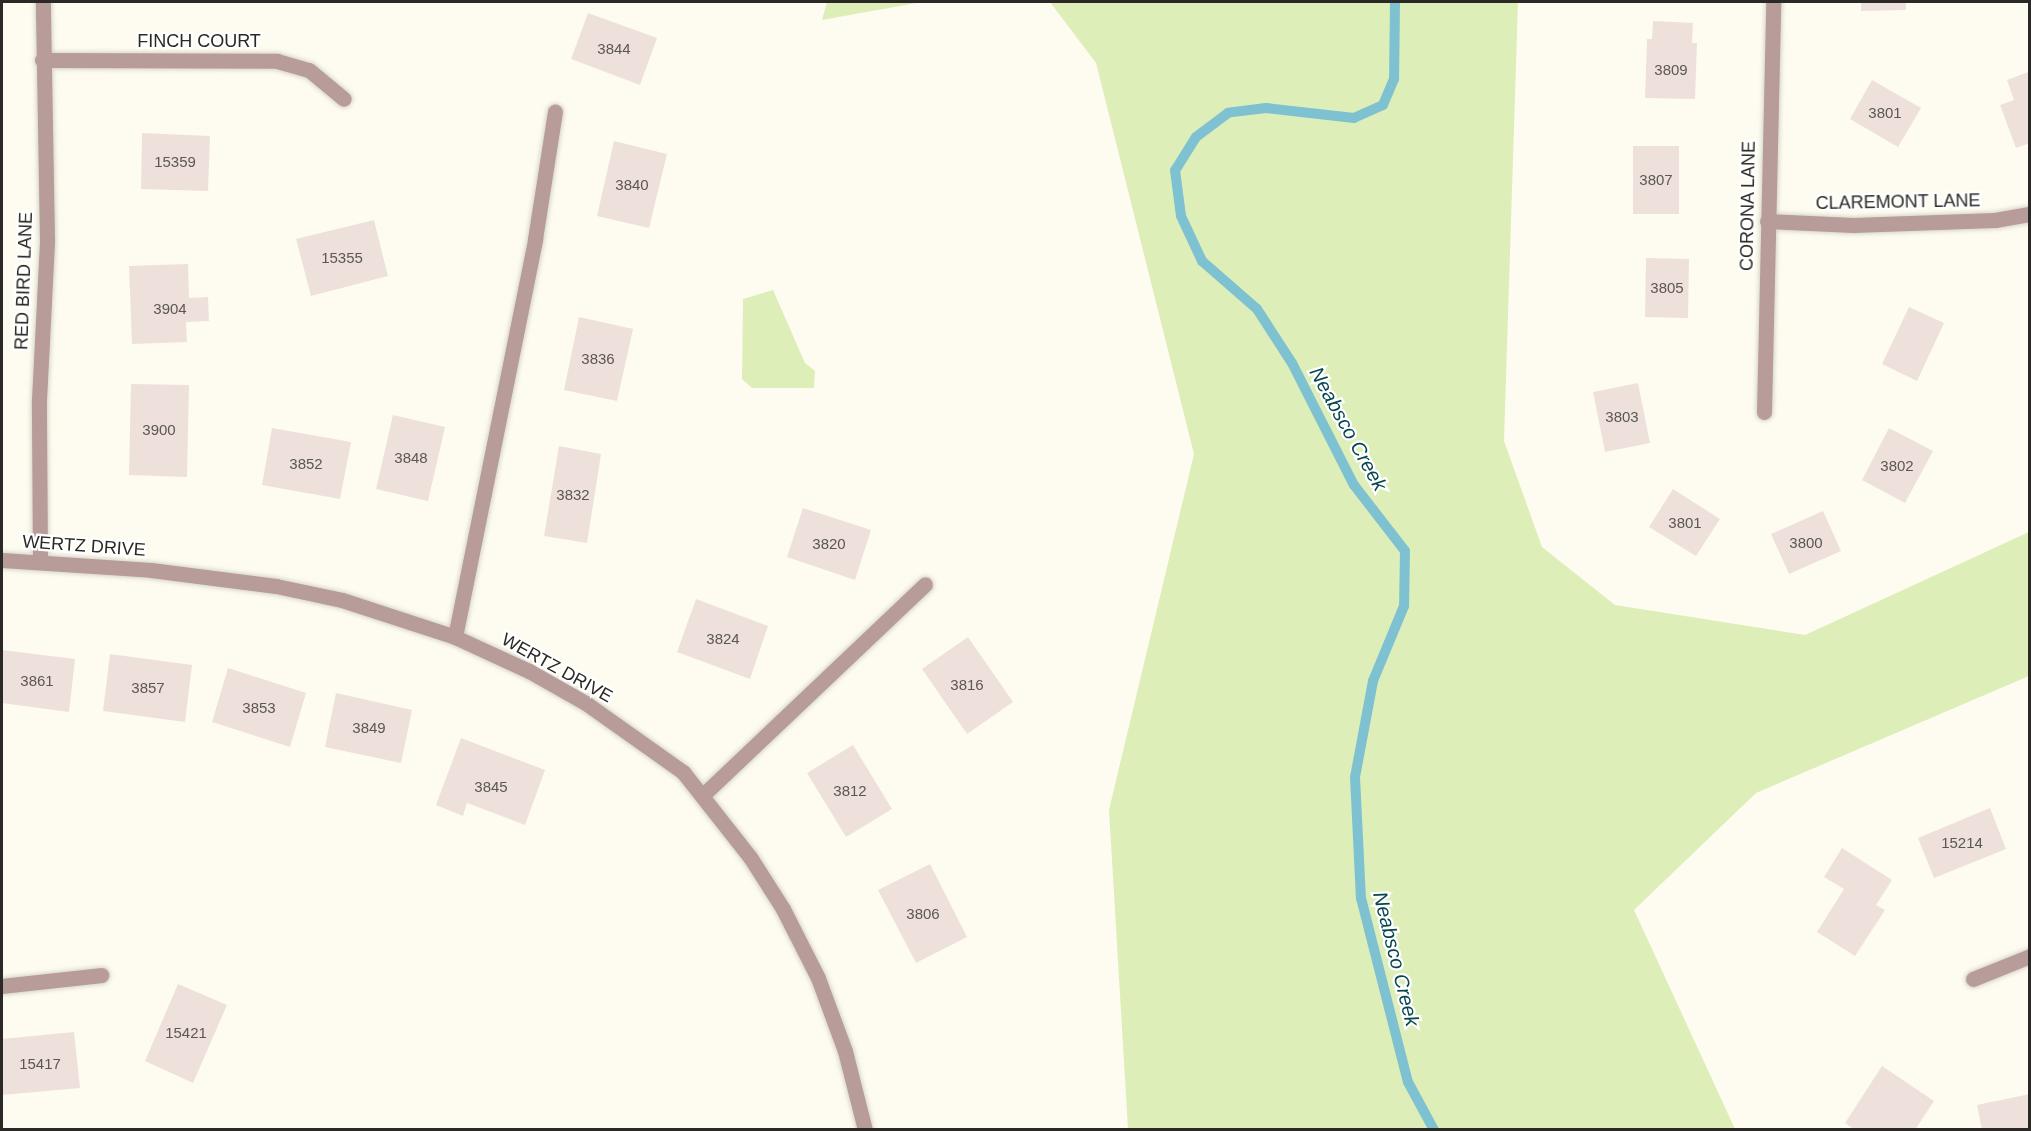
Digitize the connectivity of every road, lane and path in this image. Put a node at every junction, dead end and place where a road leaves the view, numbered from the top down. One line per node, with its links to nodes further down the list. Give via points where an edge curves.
1 (43, 2): 3 (street, RED BIRD LANE)
2 (1773, 2): 7 (street, CORONA LANE)
3 (42, 60): 4 (street, FINCH COURT, via 277,61 309,70); 10 (street, RED BIRD LANE, via 47,240 39,400)
4 (344, 99)
5 (555, 112): 12 (street, via 533,250)
6 (2030, 214): 7 (street, CLAREMONT LANE, via 1995,220 1853,225)
7 (1767, 221): 8 (street, CORONA LANE)
8 (1764, 412)
9 (2, 560): 10 (street, WERTZ DRIVE)
10 (40, 561): 12 (street, WERTZ DRIVE, via 276,586 342,600)
11 (925, 584): 13 (street)
12 (455, 637): 13 (street, WERTZ DRIVE, via 529,671 587,704 657,751)
13 (703, 795): 18 (street, WERTZ DRIVE, via 778,900 818,978 845,1051)
14 (2030, 956): 16 (street)
15 (101, 975): 17 (street)
16 (1973, 979)
17 (2, 986)
18 (865, 1130)

